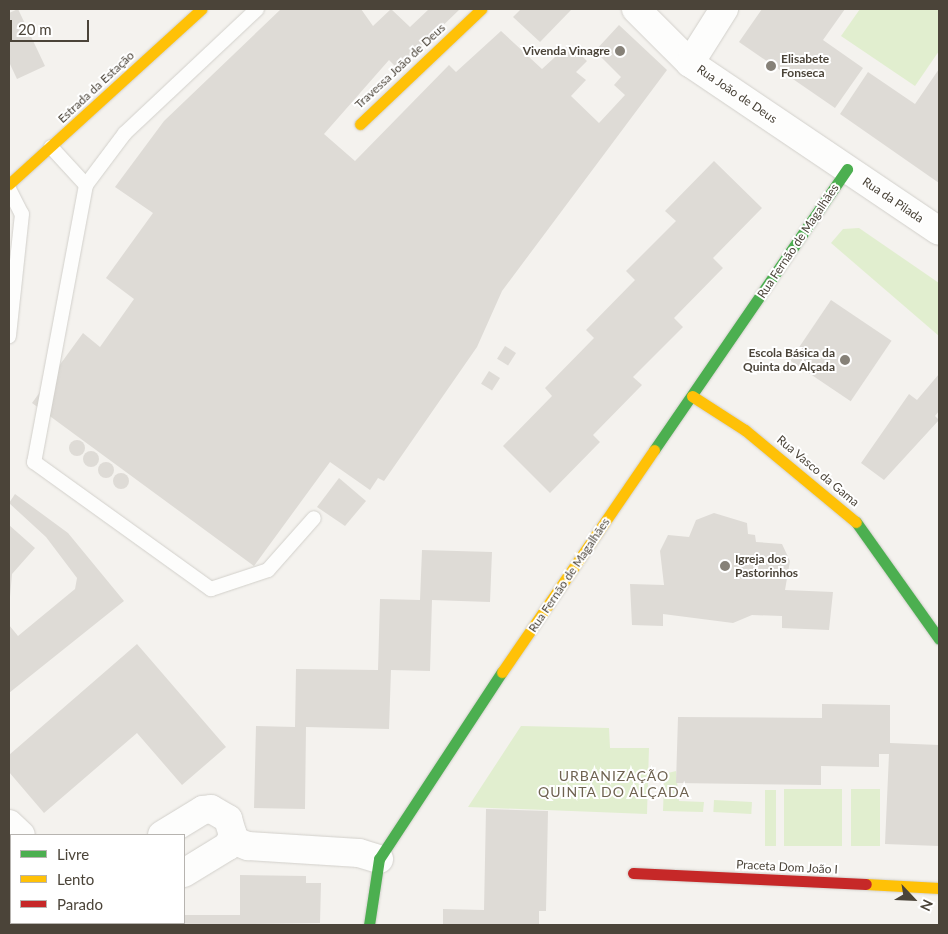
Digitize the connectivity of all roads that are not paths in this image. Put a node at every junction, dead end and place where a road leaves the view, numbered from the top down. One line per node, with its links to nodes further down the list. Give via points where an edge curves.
1 (202, 9): 8 (street, Estrada da Estação)
2 (257, 9): 11 (lane, via 125,132)
3 (481, 9): 7 (street, Travessa João de Deus)
4 (636, 9): 6 (street, Rua João de Deus)
5 (724, 9): 6 (street)
6 (690, 63): 9 (street, Rua João de Deus)
7 (360, 124)
8 (51, 147): 10 (street, Estrada da Estação); 11 (lane)
9 (848, 169): 13 (street, Rua da Pilada); 15 (street, Rua Fernão de Magalhães)
10 (9, 184)
11 (86, 185): 16 (lane, via 34,462 211,589 268,570)
12 (9, 189): 14 (lane, via 22,214)
13 (939, 231)
14 (9, 336)
15 (692, 396): 17 (street, Rua Vasco da Gama, via 745,430 836,501 866,532); 22 (street, Rua Fernão de Magalhães, via 400,822)
16 (314, 518)
17 (939, 639)
18 (9, 824): 19 (street)
19 (19, 834)
20 (164, 834): 21 (street, via 211,809 228,819)
21 (232, 840): 22 (street, via 248,846 359,853); 23 (street)
22 (379, 859): 26 (street)
23 (185, 872)
24 (633, 874): 25 (street, Praceta Dom João I)
25 (939, 888)
26 (369, 925)

